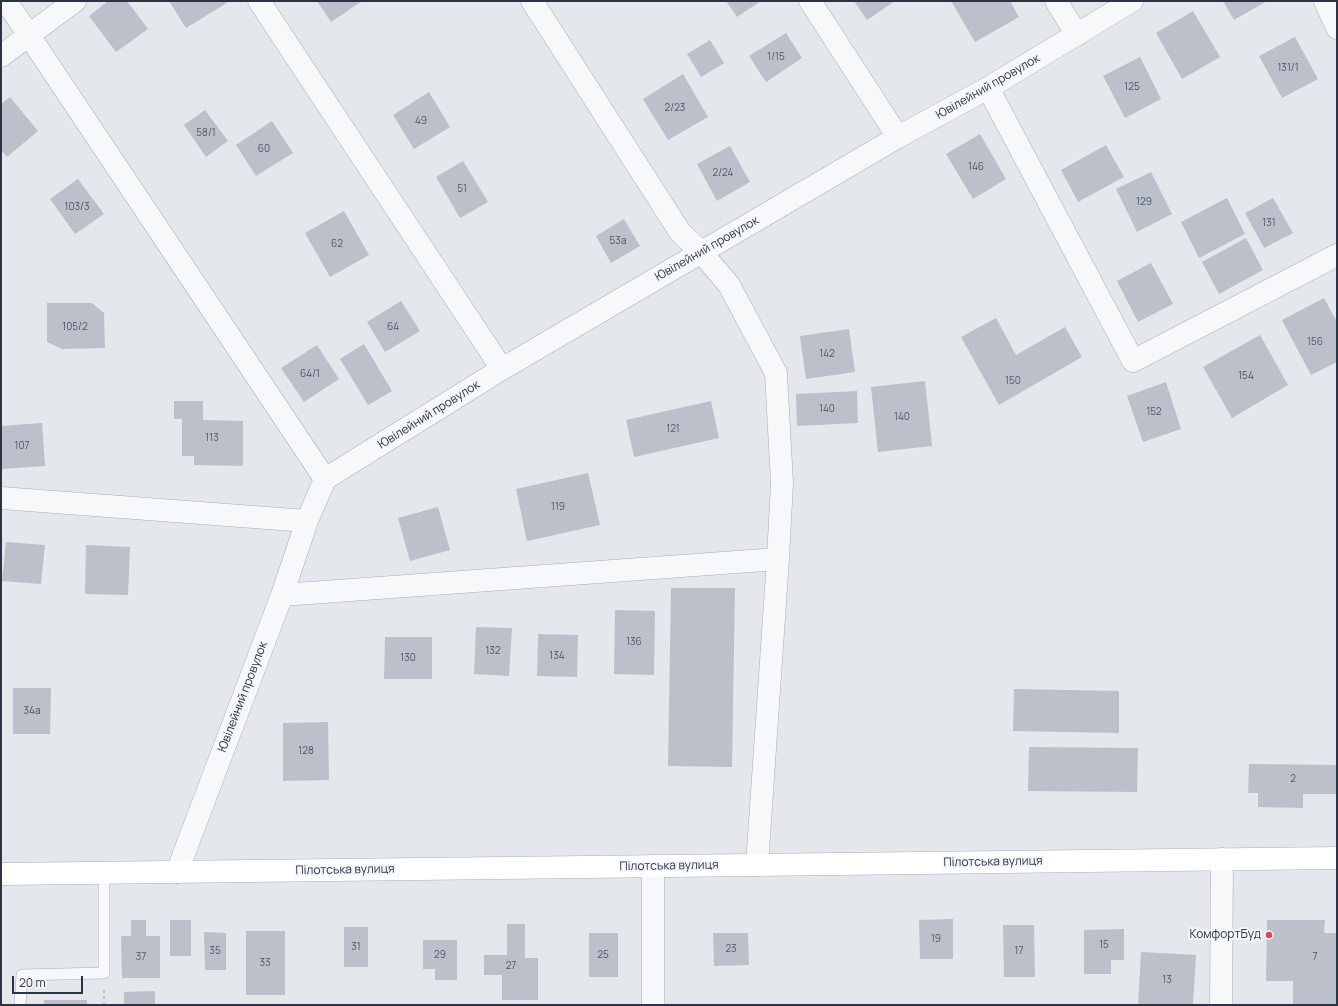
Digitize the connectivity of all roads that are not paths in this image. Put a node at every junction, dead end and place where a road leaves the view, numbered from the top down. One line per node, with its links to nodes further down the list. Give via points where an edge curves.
1 (6, 1): 10 (street)
2 (75, 1): 10 (street)
3 (260, 1): 17 (street)
4 (532, 1): 15 (street, via 680,232)
5 (810, 1): 14 (street)
6 (1056, 1): 11 (street)
7 (1132, 1): 11 (street, Ювілейний провулок)
8 (1325, 1): 9 (street)
9 (1337, 28)
10 (29, 35): 12 (street); 18 (street)
11 (1077, 35): 13 (street, Ювілейний провулок)
12 (1, 56)
13 (988, 88): 14 (street, Ювілейний провулок); 16 (street, via 1134,361)
14 (898, 137): 15 (street, Ювілейний провулок)
15 (701, 252): 17 (street, Ювілейний провулок); 21 (street, via 729,285 776,373 782,483)
16 (1337, 255)
17 (502, 369): 18 (street, Ювілейний провулок)
18 (325, 479): 20 (street, Ювілейний провулок)
19 (1, 498): 20 (street)
20 (307, 521): 22 (street, Ювілейний провулок)
21 (778, 559): 22 (street); 25 (street)
22 (282, 595): 27 (street, Ювілейний провулок)
23 (1337, 858): 24 (main road, Пілотська вулиця)
24 (1222, 859): 25 (main road, Пілотська вулиця); 32 (street)
25 (757, 865): 26 (main road, Пілотська вулиця)
26 (653, 866): 27 (main road, Пілотська вулиця); 31 (street)
27 (177, 872): 28 (main road, Пілотська вулиця)
28 (104, 873): 29 (main road, Пілотська вулиця); 30 (lane, via 104,972 22,975)
29 (1, 874)
30 (20, 1005)
31 (653, 1005)
32 (1221, 1005)

